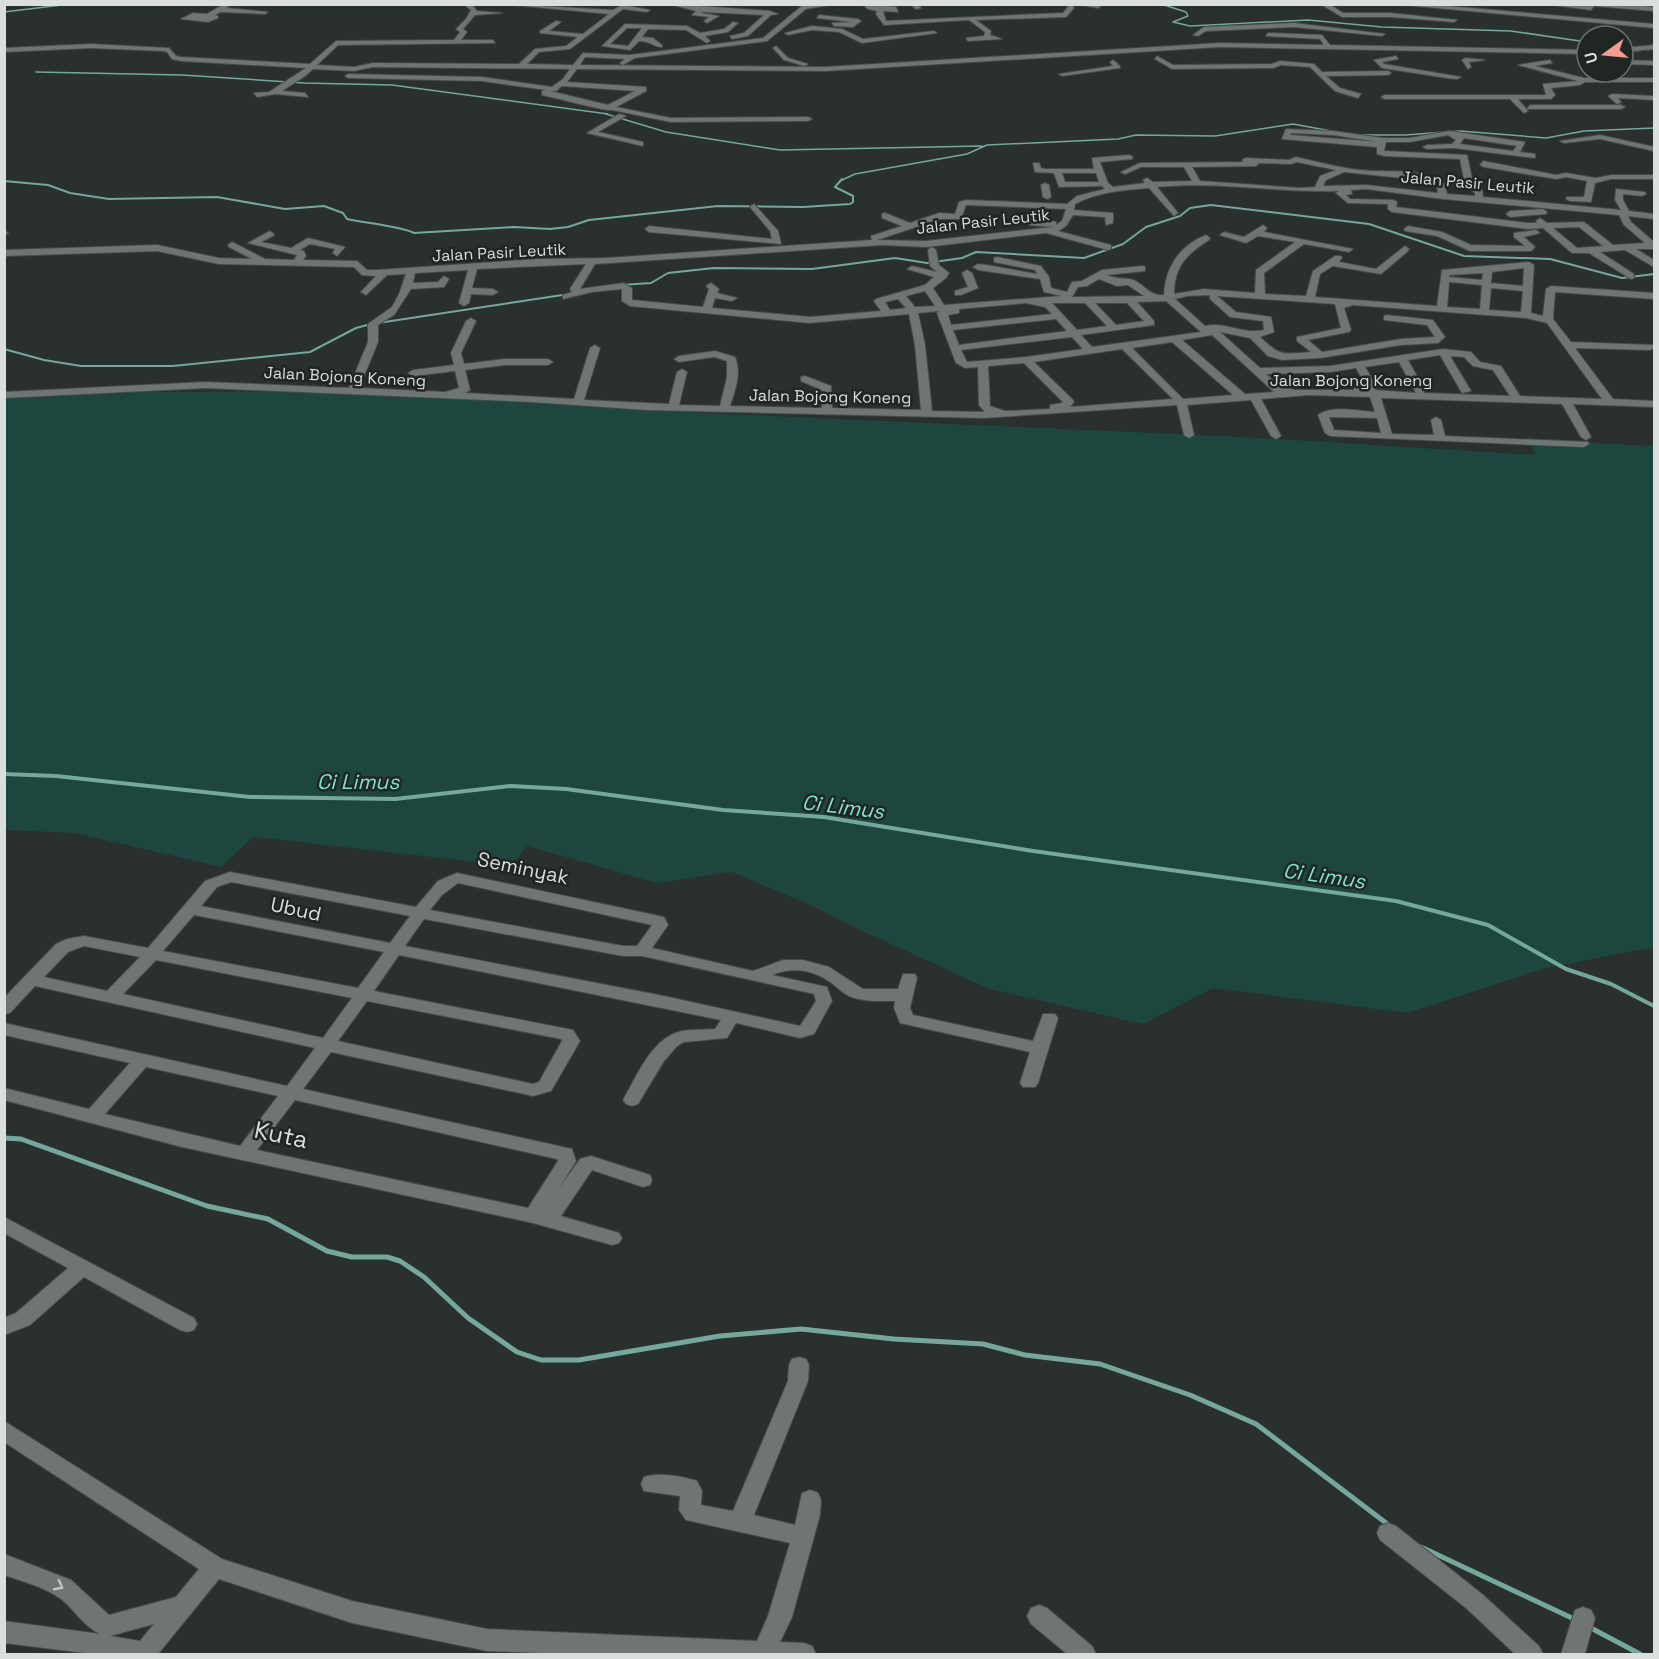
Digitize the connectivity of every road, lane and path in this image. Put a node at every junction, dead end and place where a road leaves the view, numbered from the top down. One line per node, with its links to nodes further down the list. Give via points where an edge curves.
1 (460, 4): 16 (street)
2 (480, 4): 16 (street)
3 (506, 4): 36 (street, via 541,11 578,10)
4 (672, 4): 25 (street)
5 (728, 4): 28 (street, via 726,9)
6 (754, 4): 28 (street)
7 (777, 4): 35 (street)
8 (832, 4): 37 (street, via 804,8)
9 (865, 4): 26 (street)
10 (1069, 4): 38 (street, via 1066,15)
11 (1078, 4): 17 (street)
12 (1548, 4): 18 (street)
13 (1325, 5): 23 (street, via 1342,15)
14 (1451, 5): 23 (street); 27 (street)
15 (273, 6): 20 (street)
16 (469, 6): 34 (street)
17 (1098, 6)
18 (1578, 6): 19 (street)
19 (1592, 6): 24 (street); 32 (street)
20 (249, 8): 29 (street); 29 (street, via 230,17); 30 (street)
21 (647, 9): 36 (street, via 623,7)
22 (895, 9): 26 (street)
23 (1394, 9): 27 (street, via 1494,21 1507,21); 47 (street, via 1432,21); 51 (street)
24 (1654, 9)
25 (702, 10): 28 (street); 44 (street)
26 (880, 10): 43 (street, via 884,23)
27 (1514, 10): 55 (street)
28 (746, 11): 35 (street)
29 (217, 12): 29 (street, via 187,16)
30 (265, 12)
31 (835, 12): 41 (street)
32 (1644, 12)
33 (499, 13): 34 (street)
34 (474, 14): 81 (street, via 459,29 464,32)
35 (768, 14): 37 (street); 39 (street); 52 (street)
36 (614, 15): 74 (street)
37 (796, 15): 45 (street)
38 (974, 15): 43 (street); 75 (street, via 989,32 985,34)
39 (716, 16): 44 (street); 46 (street)
40 (934, 16): 43 (street)
41 (819, 17): 53 (street); 53 (street, via 858,21 852,25)
42 (628, 18): 49 (street)
43 (958, 18)
44 (687, 20): 46 (street); 49 (street); 69 (street)
45 (789, 20): 53 (street); 91 (street, via 767,39 746,46)
46 (706, 21): 50 (street); 63 (street)
47 (1462, 21)
48 (558, 22): 74 (street, via 539,32)
49 (647, 23): 62 (street); 84 (street, via 623,26)
50 (735, 23): 52 (street); 63 (street)
51 (1384, 24)
52 (757, 25): 80 (street, via 744,36)
53 (812, 25): 64 (street); 77 (street, via 856,42)
54 (1365, 26): 66 (street, via 1381,29)
55 (1654, 26)
56 (928, 27): 57 (street); 59 (street); 70 (street, via 934,33)
57 (937, 27)
58 (1254, 27): 66 (street, via 1313,24); 71 (street, via 1204,29); 73 (street)
59 (905, 29): 60 (street); 70 (street)
60 (894, 30)
61 (867, 31): 77 (street)
62 (640, 33): 68 (street); 76 (street)
63 (720, 33): 69 (street)
64 (788, 33)
65 (1644, 33): 67 (street)
66 (1382, 34): 98 (street)
67 (1654, 34)
68 (673, 35)
69 (699, 35): 80 (street)
70 (913, 35): 77 (street)
71 (1196, 35)
72 (1268, 35): 73 (street)
73 (1292, 35): 96 (street, via 1323,38); 97 (street)
74 (587, 37): 88 (street)
75 (989, 38): 78 (street); 79 (street)
76 (635, 39): 90 (street, via 653,40); 103 (street)
77 (879, 39)
78 (968, 39)
79 (999, 39)
80 (707, 41): 90 (street); 91 (street)
81 (456, 42): 82 (street); 127 (street, via 336,44)
82 (493, 42)
83 (598, 42): 84 (street)
84 (607, 42): 103 (street, via 607,46)
85 (539, 44): 88 (street)
86 (1106, 44): 112 (street)
87 (1449, 44): 89 (street); 102 (street, via 1421,43); 107 (street)
88 (571, 45): 128 (street, via 537,50)
89 (1476, 45)
90 (660, 46): 103 (street)
91 (715, 46): 103 (street, via 640,55)
92 (1195, 46): 95 (street); 97 (street); 109 (street)
93 (1654, 47): 99 (street)
94 (776, 48): 134 (street, via 786,59)
95 (1179, 48): 105 (street); 129 (street, via 1192,58 1176,60)
96 (1328, 48): 97 (street); 98 (street)
97 (1302, 49): 106 (street); 131 (street)
98 (1385, 49): 102 (street); 116 (street)
99 (1635, 49)
100 (4, 50): 127 (street, via 91,46 162,49 181,59)
101 (961, 50): 117 (street)
102 (1424, 50): 107 (street)
103 (631, 51): 130 (street, via 583,55); 133 (street)
104 (1073, 51): 108 (street)
105 (1134, 51): 112 (street); 114 (street)
106 (1289, 51)
107 (1454, 51): 110 (street)
108 (1085, 53): 111 (street); 112 (street)
109 (1203, 53)
110 (1575, 54)
111 (1061, 55): 117 (street, via 1000,61); 139 (street)
112 (1109, 56): 139 (street, via 1118,67)
113 (1575, 57): 123 (street)
114 (1142, 58)
115 (1156, 58): 129 (street, via 1168,66)
116 (1391, 58): 118 (street); 143 (street, via 1377,60 1380,66)
117 (966, 59): 122 (street, via 939,56)
118 (1401, 59)
119 (743, 60): 136 (street)
120 (1496, 60): 132 (street, via 1465,60)
121 (1516, 60): 123 (street)
122 (912, 62): 134 (street, via 844,73); 138 (street)
123 (1550, 62): 145 (street, via 1521,65)
124 (1635, 62): 125 (street)
125 (1654, 63)
126 (480, 66): 127 (street); 128 (street); 146 (street)
127 (314, 67): 142 (street)
128 (520, 67): 130 (street)
129 (1185, 67): 131 (street, via 1280,63)
130 (576, 68): 133 (street); 155 (street)
131 (1304, 68): 135 (street)
132 (1468, 68)
133 (620, 69): 136 (street); 144 (street)
134 (825, 69): 137 (street)
135 (1318, 69): 140 (street); 166 (street, via 1344,94)
136 (742, 70): 137 (street)
137 (768, 70): 148 (street)
138 (920, 70)
139 (1097, 70): 141 (street); 149 (street)
140 (1388, 73)
141 (1062, 74)
142 (303, 75): 146 (street); 163 (street)
143 (1454, 75)
144 (610, 76)
145 (1575, 77)
146 (467, 79): 147 (street)
147 (482, 80): 155 (street); 157 (street)
148 (767, 80)
149 (1109, 80)
150 (1635, 80): 151 (street)
151 (1651, 80): 158 (street)
152 (1575, 83): 154 (street)
153 (1535, 86): 154 (street)
154 (1546, 86): 169 (street, via 1551,95 1548,97)
155 (556, 87): 162 (street); 171 (street, via 545,93); 171 (street, via 643,89)
156 (1447, 87): 168 (street)
157 (470, 88)
158 (1654, 88): 161 (street)
159 (1587, 89): 160 (street)
160 (1598, 89)
161 (1610, 89)
162 (574, 91)
163 (274, 92): 164 (street); 165 (street)
164 (258, 95)
165 (305, 95)
166 (1358, 96)
167 (1385, 97): 168 (street)
168 (1452, 97): 169 (street)
169 (1512, 97): 170 (street, via 1523,109 1621,107 1612,96)
170 (1654, 98)
171 (605, 107): 172 (street, via 671,120); 177 (street, via 619,117 591,133)
172 (808, 119)
173 (1456, 140): 178 (street, via 1413,148); 178 (street, via 1448,133); 180 (street); 180 (street, via 1522,144)
174 (1644, 140): 175 (street)
175 (1654, 140)
176 (1564, 141): 179 (street, via 1600,137)
177 (640, 144)
178 (1383, 144): 178 (street, via 1284,137 1289,131 1333,133); 183 (street, via 1380,152 1384,154)
179 (1654, 149)
180 (1515, 152): 184 (street, via 1508,159)
181 (1129, 157): 194 (street, via 1096,159)
182 (1247, 159): 197 (street, via 1318,159)
183 (1464, 160): 188 (street); 217 (street, via 1469,184 1479,192)
184 (1532, 160)
185 (1416, 163): 199 (street)
186 (1486, 163): 200 (street, via 1559,178)
187 (1266, 164): 190 (street)
188 (1476, 164)
189 (1036, 165): 193 (street, via 1038,170)
190 (1187, 165): 195 (street, via 1140,165); 203 (street)
191 (1566, 165): 200 (street)
192 (1390, 168): 198 (street, via 1374,166)
193 (1057, 171): 194 (street); 206 (street, via 1062,185)
194 (1098, 171): 206 (street)
195 (1125, 172)
196 (1152, 172): 204 (street, via 1147,181)
197 (1336, 172): 198 (street); 207 (street, via 1330,185); 212 (street, via 1348,176 1344,180 1405,178)
198 (1376, 174): 199 (street)
199 (1409, 175): 215 (street, via 1435,176 1441,185)
200 (1570, 176): 202 (street)
201 (1654, 177): 202 (street)
202 (1596, 180): 208 (street); 222 (street, via 1589,184 1588,200 1569,199)
203 (1197, 183): 204 (street, Jalan Pasir Leutik); 207 (street, Jalan Pasir Leutik)
204 (1150, 184): 206 (street, Jalan Pasir Leutik); 227 (street)
205 (1045, 185): 214 (street)
206 (1108, 187): 216 (street, Jalan Pasir Leutik)
207 (1319, 187): 210 (street, Jalan Pasir Leutik)
208 (1621, 187): 211 (street); 228 (street, via 1618,200)
209 (1654, 187): 211 (street)
210 (1348, 190): 212 (street, Jalan Pasir Leutik, via 1366,187); 212 (street, via 1383,199); 219 (street, via 1340,193 1348,201)
211 (1640, 190): 223 (street)
212 (1391, 191): 215 (street, Jalan Pasir Leutik)
213 (1012, 194): 214 (street)
214 (1047, 196): 216 (street)
215 (1441, 196): 217 (street, Jalan Pasir Leutik); 219 (street, via 1440,200 1412,198 1407,205)
216 (1080, 198): 224 (street, Jalan Pasir Leutik, via 1073,201)
217 (1479, 200): 218 (street, Jalan Pasir Leutik)
218 (1526, 203): 220 (street, Jalan Pasir Leutik); 230 (street, via 1526,208 1505,210)
219 (1393, 204): 236 (street, via 1392,209)
220 (1553, 206): 222 (street, Jalan Pasir Leutik); 234 (street, via 1552,215)
221 (754, 207): 250 (street, via 774,231)
222 (1565, 207): 228 (street, Jalan Pasir Leutik)
223 (1653, 209): 228 (street, Jalan Pasir Leutik)
224 (1070, 210): 231 (street, via 966,202 958,217 939,216); 233 (street, via 1110,215); 235 (street, Jalan Pasir Leutik)
225 (902, 212): 231 (street)
226 (1543, 212): 230 (street)
227 (1174, 213)
228 (1625, 214): 244 (street, via 1627,223)
229 (885, 216): 238 (street)
230 (1512, 216): 236 (street); 237 (street, via 1536,217)
231 (924, 222): 238 (street)
232 (1029, 222): 235 (street)
233 (1109, 224)
234 (1560, 224): 237 (street); 261 (street, via 1581,224)
235 (1065, 225): 241 (street, Jalan Pasir Leutik)
236 (1522, 225): 237 (street)
237 (1545, 225): 243 (street)
238 (911, 226): 251 (street)
239 (649, 229): 250 (street)
240 (1408, 229): 243 (street, via 1439,234 1473,249 1528,249 1531,247 1518,234)
241 (1049, 231): 242 (street, Jalan Pasir Leutik); 254 (street)
242 (1036, 233): 251 (street, Jalan Pasir Leutik, via 926,244); 252 (street)
243 (1554, 233): 263 (street, via 1574,251)
244 (1637, 233): 246 (street); 255 (street)
245 (270, 234): 264 (street, via 252,243)
246 (1654, 234)
247 (1224, 235): 249 (street, via 1246,240 1260,230)
248 (1206, 238): 312 (street, via 1174,263)
249 (1303, 241): 273 (street, via 1351,247); 311 (street, via 1259,272)
250 (777, 242): 259 (street)
251 (858, 244): 259 (street, Jalan Pasir Leutik)
252 (1058, 244)
253 (232, 245): 271 (street, via 259,257)
254 (1108, 246)
255 (1654, 246): 257 (street)
256 (674, 247): 268 (street, via 703,248)
257 (1628, 248): 261 (street); 276 (street)
258 (84, 249): 265 (street); 270 (street); 271 (street, via 165,249 208,260)
259 (791, 249): 268 (street, Jalan Pasir Leutik)
260 (1405, 249): 273 (street, via 1375,272)
261 (1612, 249): 263 (street)
262 (932, 250): 286 (street, via 935,266)
263 (1591, 250): 287 (street)
264 (292, 252): 267 (street, via 308,242 341,247); 274 (street, via 302,255)
265 (4, 253)
266 (327, 253): 267 (street)
267 (337, 253): 275 (street, via 341,254)
268 (713, 254): 272 (street, Jalan Pasir Leutik)
269 (997, 260): 288 (street, via 1038,268)
270 (75, 262)
271 (259, 262): 274 (street)
272 (592, 262): 278 (street, Jalan Pasir Leutik); 301 (street, via 579,278)
273 (1332, 263): 313 (street, via 1314,276)
274 (296, 264): 275 (street)
275 (338, 264): 283 (street, Jalan Pasir Leutik, via 356,260 365,273)
276 (1654, 264)
277 (978, 267): 288 (street)
278 (473, 268): 282 (street, Jalan Pasir Leutik); 298 (street)
279 (912, 269): 286 (street)
280 (1142, 269): 285 (street)
281 (1488, 270): 290 (street, via 1447,271); 291 (street); 297 (street, via 1529,265)
282 (411, 272): 283 (street, Jalan Pasir Leutik); 293 (street)
283 (384, 273): 299 (street)
284 (967, 273): 296 (street)
285 (1098, 275): 305 (street, via 1084,284 1075,284); 310 (street, via 1117,283 1130,282)
286 (943, 276): 294 (street)
287 (1631, 276)
288 (1044, 277): 305 (street, via 1047,290)
289 (444, 279): 293 (street, via 441,285)
290 (1445, 279): 291 (street); 319 (street)
291 (1487, 284): 297 (street); 323 (street)
292 (1647, 284): 306 (street, via 1641,293)
293 (408, 286): 356 (street, via 390,313 373,324 373,342)
294 (928, 287): 304 (street); 320 (street)
295 (1084, 287): 305 (street)
296 (972, 288): 302 (street); 318 (street, via 982,292)
297 (1527, 289): 325 (street)
298 (466, 291): 300 (street); 316 (street)
299 (366, 292)
300 (493, 292)
301 (577, 292): 307 (street); 321 (street, via 624,286 630,303)
302 (958, 292)
303 (1021, 292): 315 (street)
304 (900, 295): 322 (street); 324 (street, via 879,301)
305 (1068, 295): 314 (street); 315 (street)
306 (1651, 296): 328 (street, via 1551,289)
307 (566, 297)
308 (1213, 297): 327 (street, via 1233,315)
309 (732, 298): 321 (street, via 711,291)
310 (1152, 298): 312 (street); 314 (street)
311 (1261, 298): 312 (street, via 1204,292); 313 (street); 327 (street)
312 (1170, 299): 332 (street)
313 (1310, 299): 319 (street)
314 (1130, 300): 331 (street, via 1151,323)
315 (1048, 301): 318 (street); 320 (street); 326 (street)
316 (464, 303)
317 (1090, 303): 331 (street)
318 (987, 304): 320 (street)
319 (1442, 308): 323 (street)
320 (941, 310): 322 (street); 330 (street)
321 (706, 311): 324 (street, via 810,320)
322 (913, 311): 324 (street); 373 (street)
323 (1484, 312): 325 (street)
324 (887, 313)
325 (1526, 315): 328 (street)
326 (1059, 316): 330 (street); 333 (street)
327 (1268, 319): 334 (street, via 1269,332)
328 (1548, 319): 336 (street)
329 (471, 321): 349 (street, via 456,353)
330 (948, 328): 339 (street)
331 (1114, 328): 333 (street)
332 (1213, 331): 334 (street); 335 (street); 352 (street)
333 (1074, 333): 339 (street); 341 (street)
334 (1253, 336): 343 (street, via 1278,357)
335 (1172, 338): 340 (street); 363 (street)
336 (1567, 345): 337 (street); 368 (street)
337 (1650, 347)
338 (595, 348): 366 (street)
339 (955, 348): 348 (street, via 962,364)
340 (1126, 348): 341 (street); 347 (street); 364 (street)
341 (1090, 351): 347 (street)
342 (1443, 352): 344 (street); 357 (street); 362 (street, via 1467,354 1477,364 1497,368)
343 (1320, 355): 343 (street, via 1394,330 1381,308 1338,306 1347,330 1300,339)
344 (1402, 358): 350 (street); 358 (street)
345 (679, 359): 371 (street, via 715,354 731,359 731,386)
346 (548, 362): 349 (street)
347 (1031, 362): 348 (street); 348 (street, via 1069,404 986,410)
348 (983, 364)
349 (459, 367): 354 (street); 360 (street, via 465,390)
350 (1361, 369): 352 (street); 352 (street, via 1371,389 1278,390)
351 (1508, 370): 365 (street)
352 (1259, 371)
353 (682, 372): 370 (street)
354 (413, 373)
355 (806, 379): 372 (street, via 827,388)
356 (353, 391): 360 (street, Jalan Bojong Koneng); 361 (street, Jalan Bojong Koneng, via 206,385)
357 (1466, 391)
358 (1420, 392)
359 (1374, 393): 363 (street, Jalan Bojong Koneng); 365 (street, Jalan Bojong Koneng); 374 (street)
360 (400, 394): 366 (street, Jalan Bojong Koneng)
361 (4, 395)
362 (1515, 396)
363 (1244, 397): 364 (street, Jalan Bojong Koneng); 377 (street)
364 (1180, 401): 373 (street, Jalan Bojong Koneng, via 1016,415); 376 (street)
365 (1527, 401): 367 (street, Jalan Bojong Koneng)
366 (578, 402): 370 (street, Jalan Bojong Koneng)
367 (1566, 402): 368 (street, Jalan Bojong Koneng); 379 (street, via 1585,441)
368 (1611, 404): 369 (street, Jalan Bojong Koneng)
369 (1654, 404)
370 (673, 408): 371 (street, Jalan Bojong Koneng)
371 (724, 409): 372 (street, Jalan Bojong Koneng)
372 (828, 410): 373 (street, Jalan Bojong Koneng)
373 (927, 413)
374 (1382, 416): 378 (street); 378 (street, via 1323,416 1330,433)
375 (1436, 420): 379 (street)
376 (1189, 435)
377 (1276, 436)
378 (1388, 437): 379 (street)
379 (1440, 440)
380 (189, 909): 381 (street, Ubud, via 211,884 222,878 241,878); 382 (street, Ubud); 384 (street)
381 (422, 912): 382 (street, Seminyak); 383 (street, via 623,951); 383 (street, Seminyak, via 446,881 457,878 654,919 660,925)
382 (394, 950): 387 (street, Seminyak); 390 (street)
383 (642, 951): 385 (street)
384 (152, 954): 386 (street, via 73,943 62,948); 387 (street); 388 (street)
385 (755, 977): 390 (street, via 821,991 824,1001 813,1023 804,1032); 394 (street, via 769,967 788,963 832,975 864,995 898,995 907,985 902,1008 906,1019)
386 (32, 980): 388 (street); 389 (street)
387 (363, 995): 393 (street, Seminyak); 393 (street, via 567,1034 571,1041 545,1087 533,1090)
388 (112, 996): 393 (street)
389 (4, 1009)
390 (731, 1017): 399 (street, via 721,1034 679,1038 670,1044 650,1068)
391 (1049, 1018): 394 (street)
392 (4, 1029): 395 (street, Kuta)
393 (325, 1044): 398 (street, Seminyak)
394 (1041, 1047): 396 (street)
395 (142, 1060): 398 (street, Kuta); 400 (street)
396 (1029, 1083)
397 (4, 1094): 400 (street, Kuta)
398 (290, 1094): 401 (street, Seminyak); 403 (street, via 565,1154 567,1161)
399 (632, 1100)
400 (94, 1115): 401 (street, Kuta)
401 (244, 1153): 403 (street, Kuta)
402 (643, 1180): 403 (street, via 587,1164)
403 (540, 1218): 405 (street, Kuta)
404 (4, 1224): 406 (street)
405 (612, 1238)
406 (82, 1267): 407 (street); 408 (street, via 23,1319)
407 (186, 1324)
408 (4, 1327)
409 (799, 1365): 413 (street, via 798,1381)
410 (4, 1430): 417 (street)
411 (652, 1484): 413 (street, via 689,1488 690,1510 694,1513)
412 (810, 1500): 415 (street)
413 (740, 1522): 415 (street)
414 (1388, 1533): 426 (street, via 1474,1601)
415 (803, 1537): 422 (street, via 780,1617)
416 (4, 1564): 418 (street, one-way to 418, via 69,1591 99,1623 107,1626)
417 (215, 1568): 418 (street); 422 (street, via 352,1612 487,1640)
418 (182, 1606): 423 (street)
419 (1039, 1616): 425 (street)
420 (1583, 1618): 427 (street)
421 (4, 1632): 423 (street)
422 (764, 1652): 424 (street)
423 (144, 1654)
424 (804, 1654)
425 (1084, 1654)
426 (1531, 1654)
427 (1573, 1654)

